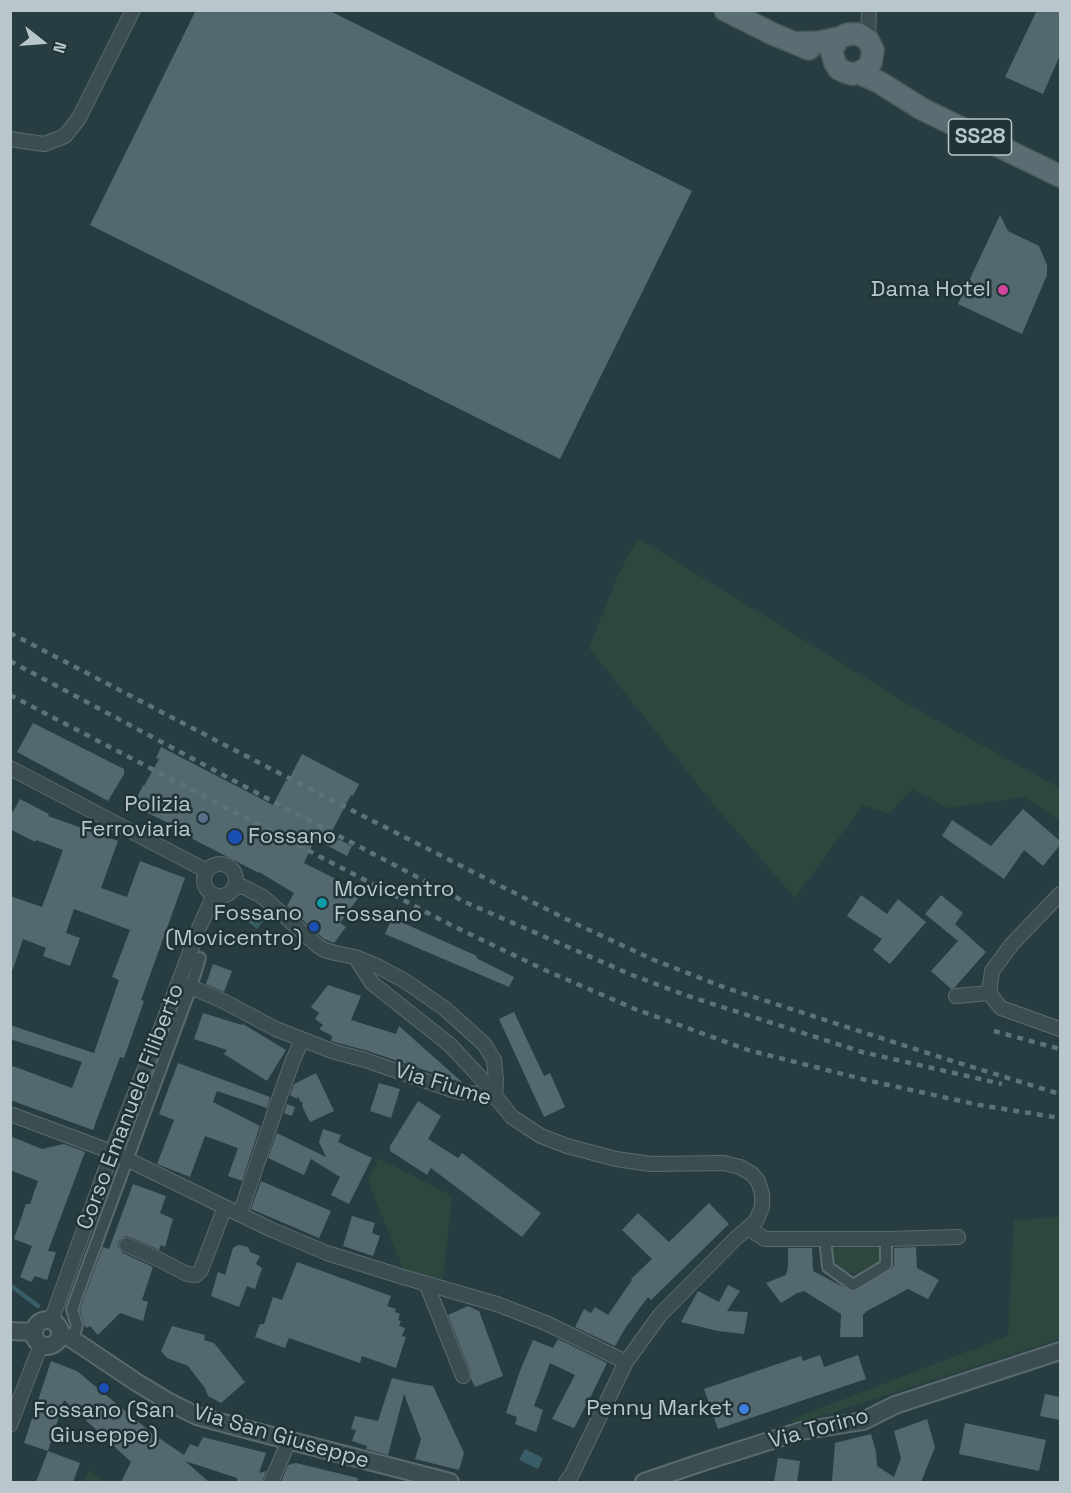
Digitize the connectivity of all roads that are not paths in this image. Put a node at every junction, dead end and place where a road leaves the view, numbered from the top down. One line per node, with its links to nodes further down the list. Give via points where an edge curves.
1 (133, 10): 9 (street, via 79,118 64,136 44,144)
2 (724, 10): 4 (main road, SS28)
3 (868, 10): 5 (street); 5 (street)
4 (796, 42): 5 (main road, SS28); 6 (main road, SS28)
5 (857, 42): 6 (main road, via 833,47); 7 (main road, via 868,67); 8 (main road, SS28)
6 (835, 63): 7 (main road, SS28, via 845,72)
7 (858, 73): 8 (main road, SS28)
8 (901, 95): 10 (main road, SS28)
9 (10, 139)
10 (1060, 176)
11 (10, 768): 12 (street)
12 (207, 871): 13 (street, via 215,864 226,864 236,877); 15 (street, via 205,884)
13 (234, 887): 15 (street, via 223,896); 16 (street, via 263,897 318,946)
14 (1060, 894): 19 (street, via 992,971)
15 (214, 895): 18 (street, Corso Emanuele Filiberto, via 199,928)
16 (355, 957): 23 (street, via 372,983 450,1045); 23 (street, via 405,981 444,1008 484,1044 494,1060)
17 (200, 958): 18 (street, Corso Emanuele Filiberto)
18 (184, 986): 22 (street, Via Fiume); 25 (street, Corso Emanuele Filiberto); 26 (street, Corso Emanuele Filiberto)
19 (989, 993): 20 (street); 21 (street, via 1001,1008)
20 (956, 996)
21 (1060, 1029)
22 (302, 1040): 23 (street, Via Fiume, via 455,1092); 28 (street)
23 (495, 1097): 29 (street, Via Fiume, via 512,1117 541,1136 567,1146 651,1164 724,1163 740,1167 758,1181 762,1194 762,1207)
24 (10, 1114): 25 (street)
25 (112, 1152): 26 (street); 36 (street, Corso Emanuele Filiberto)
26 (128, 1159): 27 (street); 36 (street, Corso Emanuele Filiberto, via 72,1309 77,1326)
27 (225, 1207): 28 (street); 33 (street, via 196,1275)
28 (240, 1214): 34 (street, via 327,1253)
29 (748, 1228): 31 (street, via 765,1239); 39 (street, Via Fiume, via 660,1315)
30 (958, 1237): 32 (street)
31 (825, 1238): 32 (street); 32 (street, via 828,1267 853,1285 886,1265)
32 (886, 1239)
33 (127, 1245)
34 (426, 1284): 39 (street, via 497,1304); 40 (street)
35 (10, 1330): 37 (street)
36 (61, 1331): 37 (street, via 50,1346); 37 (street, via 44,1320 40,1322); 43 (street, Via San Giuseppe, via 136,1382 197,1416)
37 (38, 1338): 41 (street)
38 (1060, 1351): 47 (street, Via Torino, via 895,1405 863,1422 801,1431)
39 (626, 1362): 44 (street, Via Fiume)
40 (463, 1376)
41 (13, 1411): 42 (street)
42 (10, 1425)
43 (289, 1441): 45 (street); 46 (street, Via San Giuseppe)
44 (568, 1481)
45 (271, 1482)
46 (450, 1482)
47 (644, 1482)

